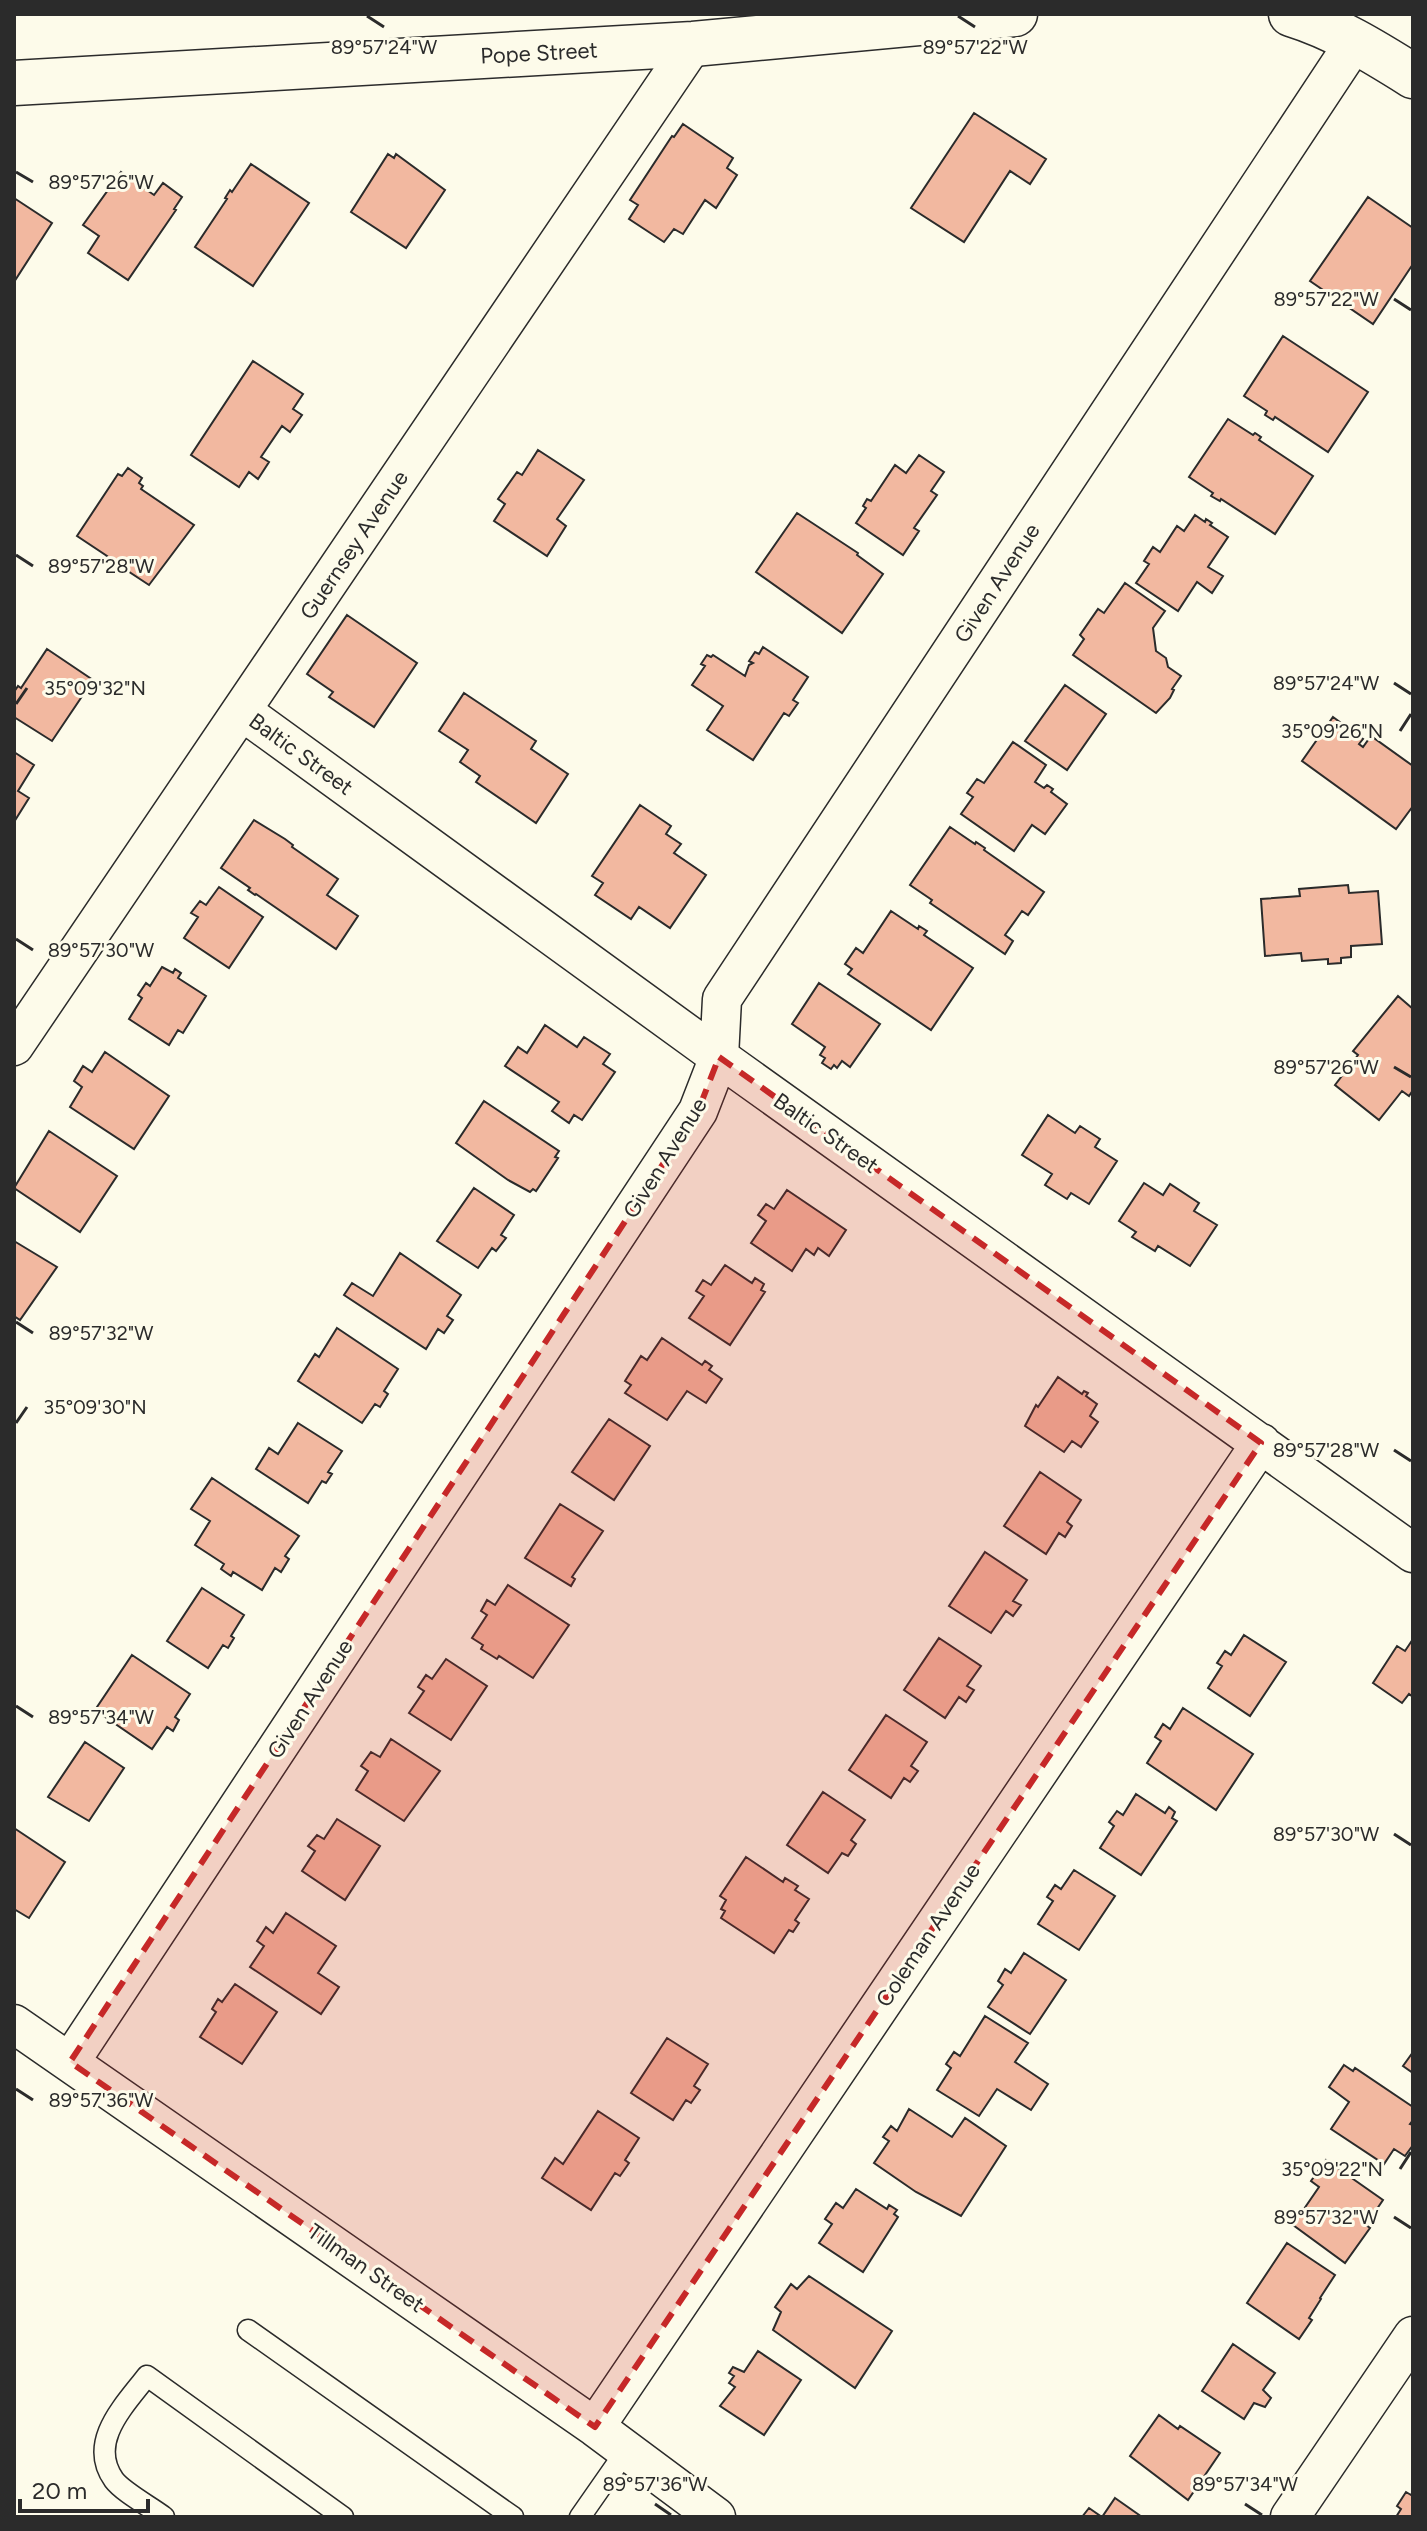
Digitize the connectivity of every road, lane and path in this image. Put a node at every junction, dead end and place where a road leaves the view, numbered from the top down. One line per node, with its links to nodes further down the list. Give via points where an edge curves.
1 (1015, 14): 3 (street, Pope Street)
2 (1291, 14): 4 (street)
3 (940, 17): 5 (street, Pope Street)
4 (1356, 40): 6 (street); 10 (street, Given Avenue, via 722,999)
5 (693, 44): 7 (street, Pope Street); 8 (street, Guernsey Avenue)
6 (1413, 76)
7 (14, 83)
8 (242, 711): 9 (street, Guernsey Avenue); 10 (street, Baltic Street)
9 (14, 1046)
10 (719, 1057): 11 (street, Baltic Street); 14 (street, Given Avenue, via 698,1111)
11 (1261, 1443): 12 (street, Baltic Street); 17 (street, Coleman Avenue)
12 (1413, 1553)
13 (14, 2024): 14 (street, Tillman Street)
14 (70, 2062): 17 (street, Tillman Street)
15 (248, 2330): 21 (lane)
16 (1413, 2336): 24 (street)
17 (595, 2427): 18 (street, Tillman Street)
18 (626, 2451): 22 (lane); 23 (street, Tillman Street)
19 (164, 2517): 20 (lane, via 115,2482 104,2459 108,2428 147,2376)
20 (343, 2517)
21 (513, 2517)
22 (580, 2517)
23 (716, 2517)
24 (1290, 2517)

